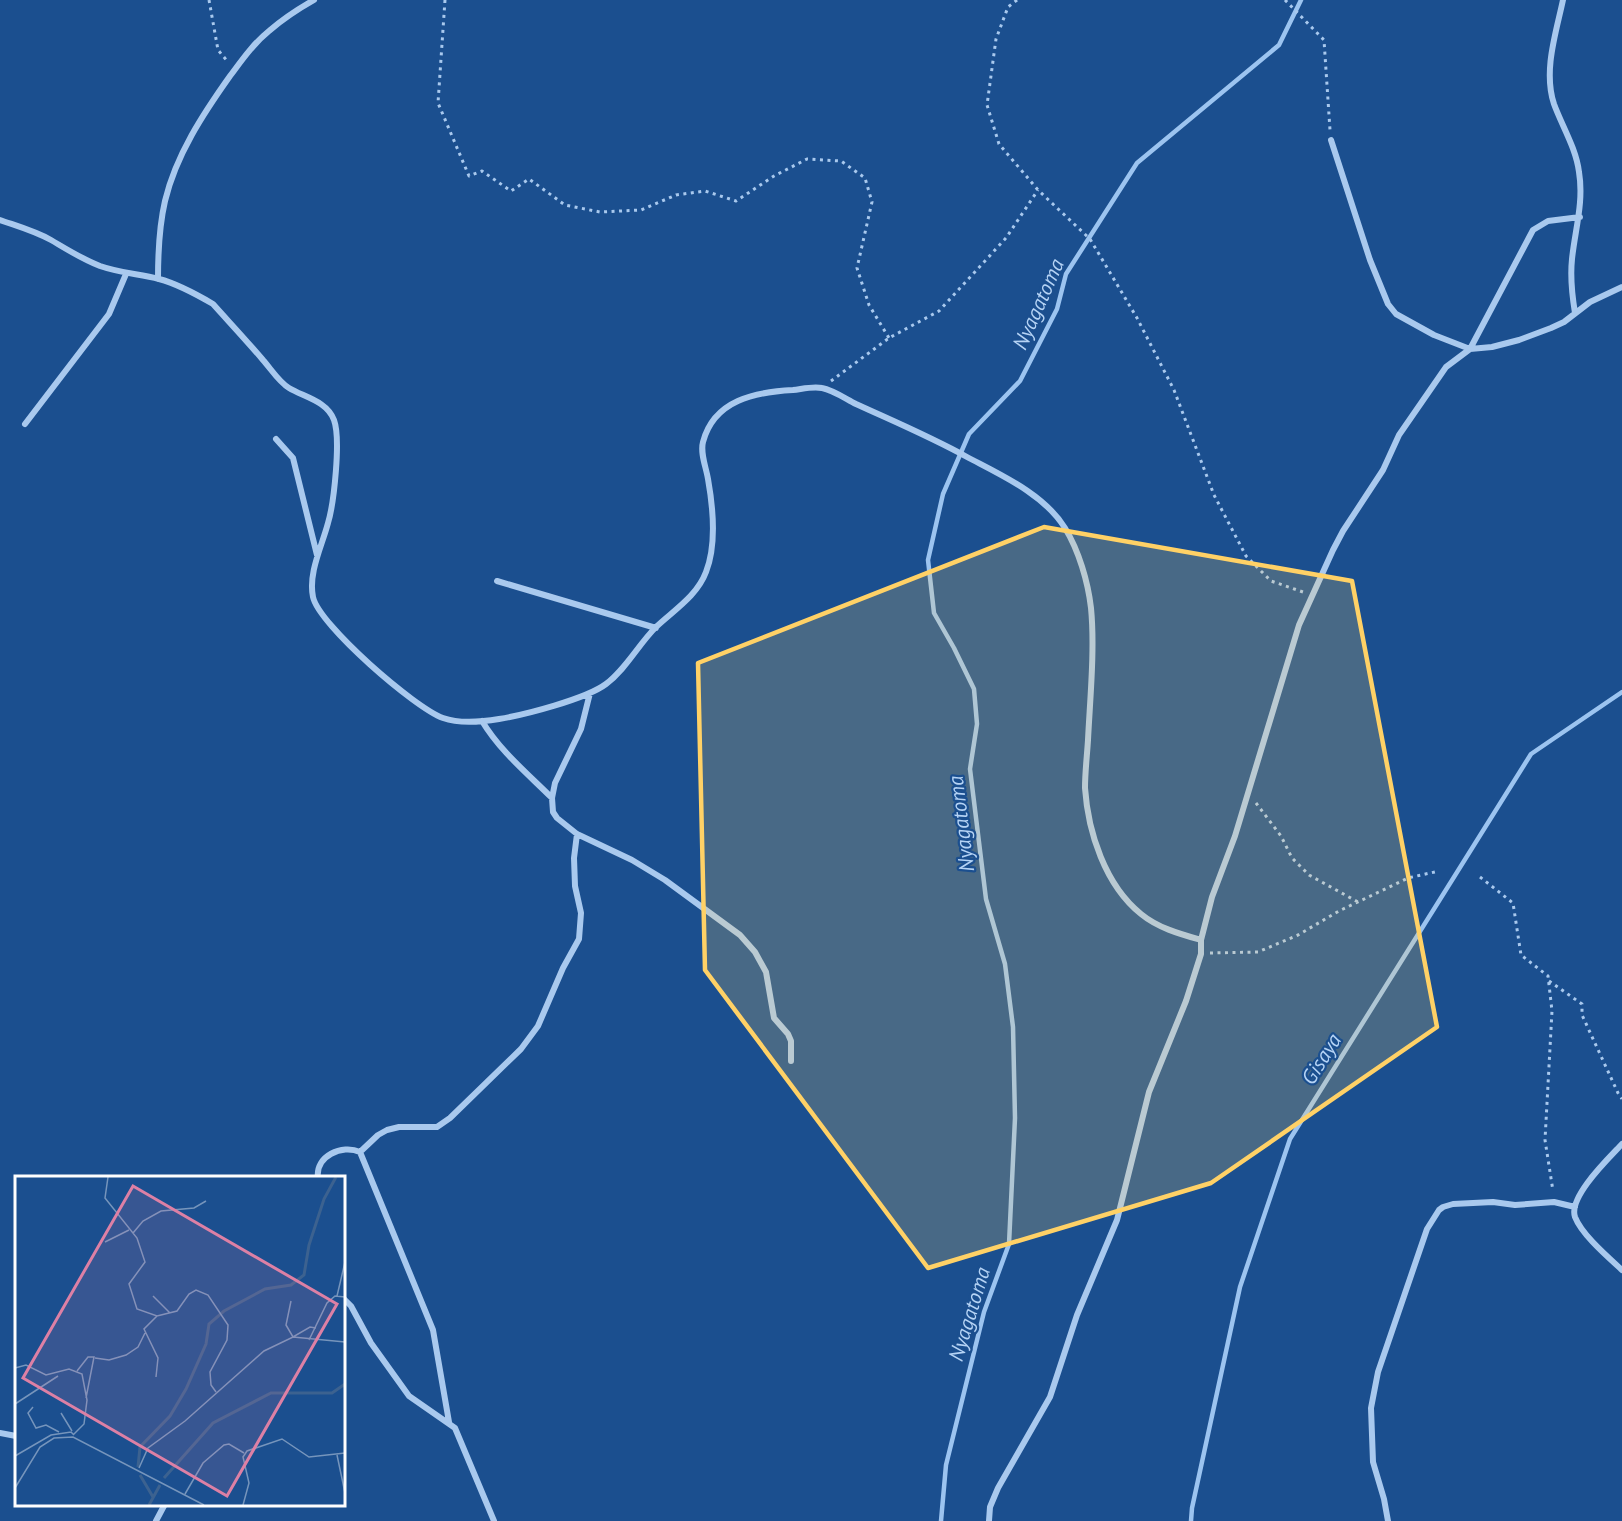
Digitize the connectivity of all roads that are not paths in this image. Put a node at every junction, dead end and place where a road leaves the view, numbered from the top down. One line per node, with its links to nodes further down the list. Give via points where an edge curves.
1 (314, 0): 7 (street, via 250,49 184,148 165,200 159,230)
2 (1563, 0): 4 (street, via 1549,83 1580,172)
3 (1331, 140): 10 (street, via 1388,304 1396,314)
4 (1580, 217): 9 (street, via 1572,257); 10 (street, via 1548,221 1533,230)
5 (0, 220): 6 (street, via 50,240 78,257)
6 (126, 274): 7 (street); 11 (street, via 109,314)
7 (158, 279): 13 (street, via 213,304 281,381 322,405 334,420 336,464 332,503)
8 (1622, 287): 9 (street)
9 (1575, 313): 10 (street, via 1529,337)
10 (1470, 349): 20 (street, via 1438,376 1399,435 1383,470 1338,540 1299,625)
11 (25, 424)
12 (276, 439): 13 (street, via 293,458)
13 (317, 556): 17 (street, via 313,597 331,624 357,651 384,677 441,717)
14 (497, 581): 15 (street)
15 (656, 628): 16 (street, via 625,666); 20 (street, via 692,595 706,572 714,532 701,447 713,418 733,402 773,391 822,388 961,454 1044,502 1064,525 1076,550 1092,613 1085,786 1096,844 1110,876 1143,916)
16 (591, 693): 17 (street); 18 (street, via 581,729 555,783)
17 (482, 721): 18 (street, via 503,750)
18 (552, 798): 19 (street, via 557,818)
19 (577, 834): 21 (street, via 665,880 741,935 766,972 774,1018 791,1041); 23 (street, via 574,886 581,913 579,939 538,1026 450,1118 437,1127 399,1126 387,1130)
20 (1201, 940): 34 (street, via 1201,954 1186,1001 1149,1092 1117,1220 1074,1324 1050,1396 998,1488)
21 (791, 1061)
22 (1622, 1144): 25 (street, via 1588,1181)
23 (360, 1152): 24 (street, via 326,1156); 28 (street, via 433,1330)
24 (318, 1176)
25 (1575, 1207): 26 (street, via 1575,1217 1586,1233); 35 (street, via 1554,1202 1453,1204 1443,1206 1432,1217 1377,1372 1371,1408 1373,1462)
26 (1622, 1269)
27 (345, 1300): 28 (street, via 409,1396)
28 (449, 1422): 33 (street, via 459,1434)
29 (0, 1433): 30 (street)
30 (15, 1436)
31 (164, 1506): 32 (street)
32 (156, 1521)
33 (494, 1521)
34 (989, 1521)
35 (1388, 1521)

